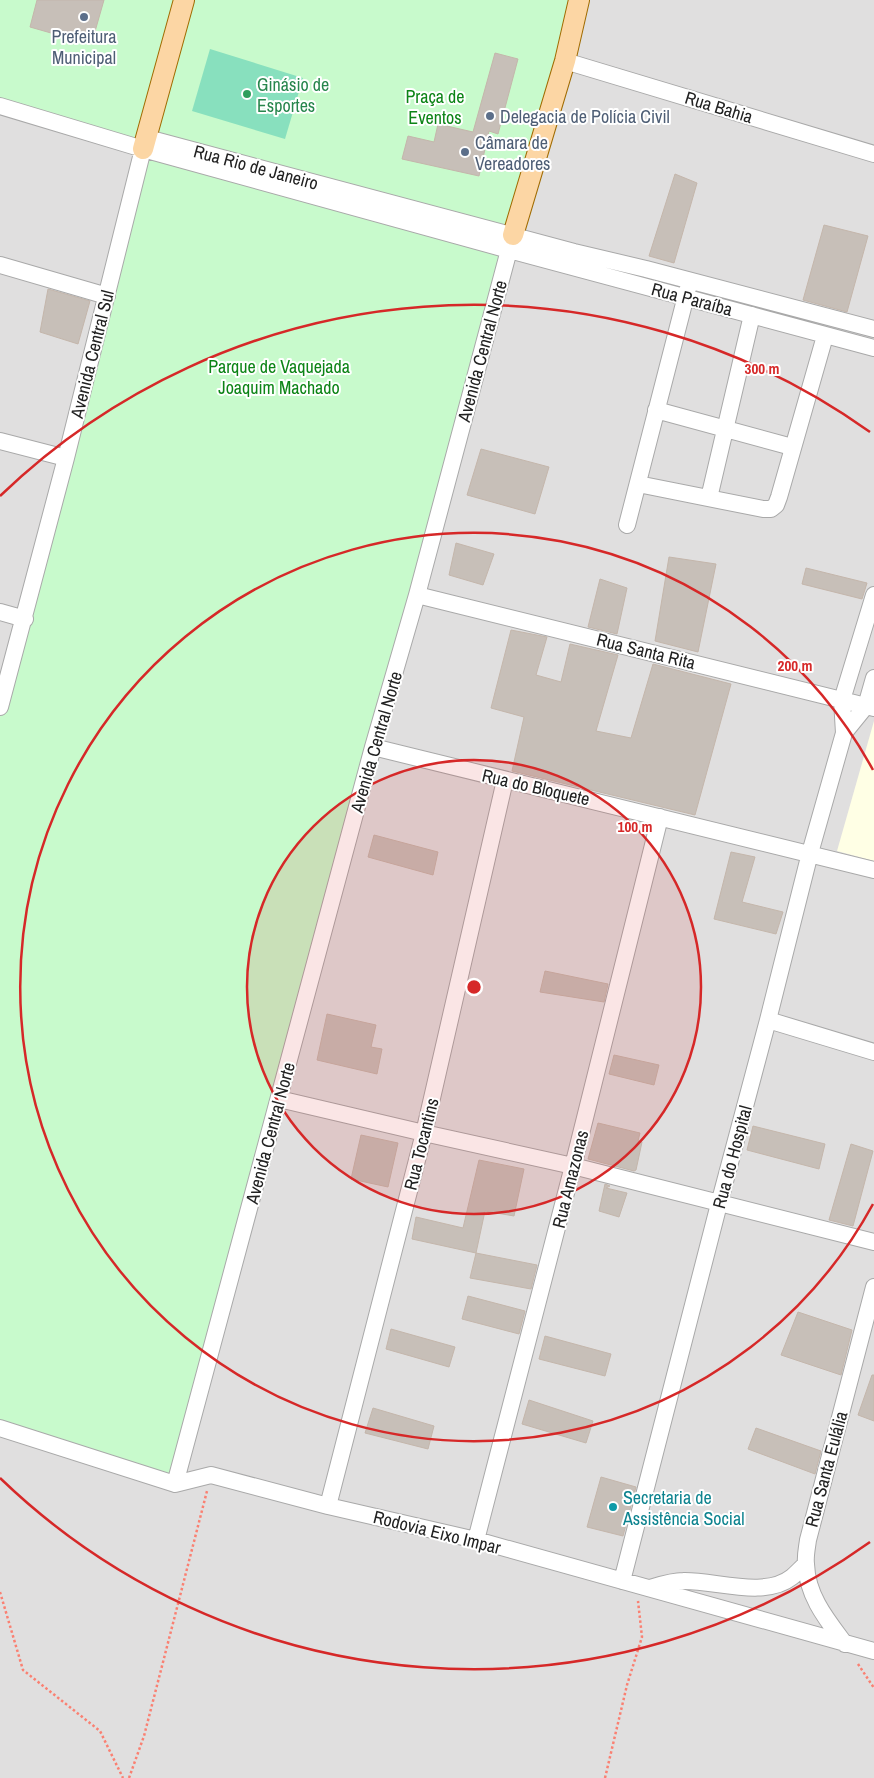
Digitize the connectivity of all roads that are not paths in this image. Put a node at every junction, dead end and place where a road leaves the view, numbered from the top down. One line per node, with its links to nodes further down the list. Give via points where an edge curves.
1 (184, 0): 6 (main road, Avenida Central Sul)
2 (579, 0): 3 (main road, Avenida Central Norte)
3 (564, 61): 7 (street, Rua Bahia); 8 (main road, Avenida Central Norte)
4 (0, 95): 6 (street, Rua Rio de Janeiro)
5 (0, 106): 6 (street, Rua Rio de Janeiro)
6 (145, 143): 8 (street, Rua Rio de Janeiro); 11 (street, Avenida Central Sul)
7 (874, 154)
8 (511, 243): 10 (street, Rua Paraíba); 12 (street, Rua Paraíba); 25 (street, Avenida Central Norte)
9 (0, 266): 11 (street)
10 (690, 281): 12 (street); 14 (street, Rua Paraíba)
11 (107, 296): 21 (street, Avenida Central Sul)
12 (685, 297): 13 (street, Rua Paraíba); 17 (street)
13 (752, 315): 15 (street, Rua Paraíba); 18 (street)
14 (874, 330)
15 (824, 336): 16 (street, Rua Paraíba); 20 (street)
16 (874, 348)
17 (656, 410): 18 (street); 22 (street)
18 (725, 429): 20 (street); 23 (street)
19 (0, 441): 21 (street)
20 (792, 447): 23 (street, via 779,497 772,509)
21 (66, 458): 28 (street, Avenida Central Sul)
22 (638, 484): 23 (street); 24 (street)
23 (709, 498)
24 (627, 525)
25 (417, 595): 30 (street, Rua Santa Rita); 34 (street, Avenida Central Norte)
26 (874, 595): 30 (street, Rua do Hospital)
27 (0, 612): 28 (street)
28 (25, 618): 31 (street, Avenida Central Sul)
29 (874, 678): 32 (street, Rua do Hospital)
30 (842, 700): 32 (street, Rua Santa Rita); 33 (street, Rua do Hospital)
31 (0, 707)
32 (870, 708): 33 (street, Rua do Hospital)
33 (844, 734): 37 (street, Rua do Hospital)
34 (373, 747): 35 (street, Rua do Bloquete); 41 (street, Avenida Central Norte)
35 (505, 780): 36 (street, Rua do Bloquete); 42 (street, Rua Tocantins)
36 (660, 817): 37 (street, Rua do Bloquete); 43 (street, Rua Amazonas)
37 (810, 853): 38 (street, Rua do Bloquete); 39 (street, Rua do Hospital)
38 (874, 870)
39 (768, 1020): 40 (street); 44 (street, Rua do Hospital)
40 (874, 1052)
41 (279, 1099): 42 (street); 48 (street, Avenida Central Norte)
42 (424, 1133): 43 (street); 49 (street, Rua Tocantins)
43 (574, 1166): 44 (street); 50 (street, Rua Amazonas)
44 (719, 1204): 45 (street); 52 (street, Rua do Hospital)
45 (874, 1242)
46 (874, 1287): 51 (street, Rua Santa Eulália, via 808,1540)
47 (0, 1428): 48 (street)
48 (175, 1484): 49 (street, Rodovia Eixo Impar, via 211,1475)
49 (328, 1506): 50 (street, Rodovia Eixo Impar)
50 (476, 1540): 52 (street, Rodovia Eixo Impar)
51 (806, 1564): 52 (street, via 792,1578 757,1588 682,1580); 53 (street, Rua Santa Eulália, via 814,1599)
52 (636, 1584): 53 (street, Rodovia Eixo Impar)
53 (845, 1644): 54 (street, Rodovia Eixo Impar)
54 (874, 1651)

